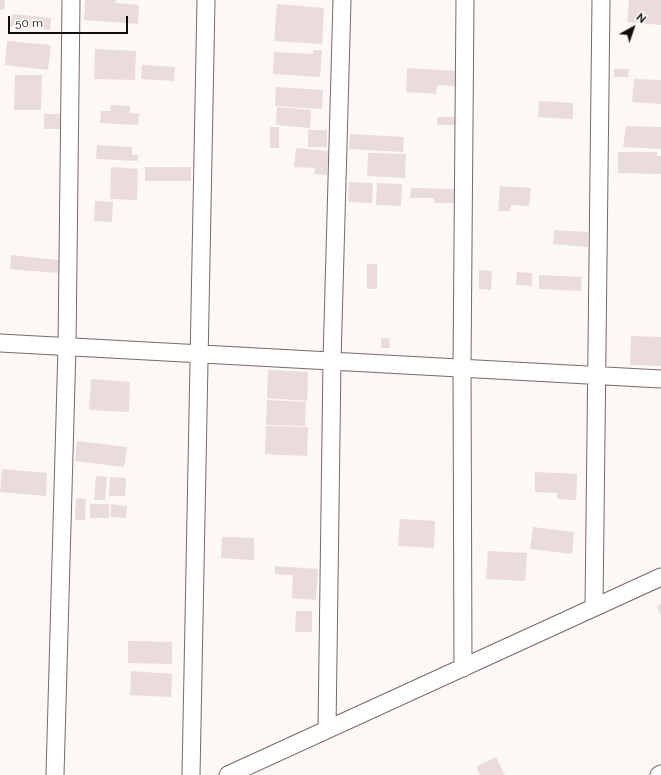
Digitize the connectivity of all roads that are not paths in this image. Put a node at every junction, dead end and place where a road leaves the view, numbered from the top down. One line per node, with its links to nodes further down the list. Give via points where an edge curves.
1 (71, 0): 7 (street)
2 (206, 0): 8 (street)
3 (342, 0): 9 (street)
4 (466, 0): 10 (street)
5 (601, 0): 11 (street)
6 (0, 343): 7 (street)
7 (67, 347): 8 (street); 17 (street)
8 (199, 354): 9 (street); 18 (street)
9 (332, 361): 10 (street); 16 (street)
10 (462, 368): 11 (street); 15 (street)
11 (595, 375): 12 (street); 14 (street)
12 (661, 379)
13 (661, 576): 14 (street)
14 (594, 607): 15 (street)
15 (463, 668): 16 (street)
16 (328, 730): 19 (street)
17 (54, 775)
18 (191, 775)
19 (228, 775)

